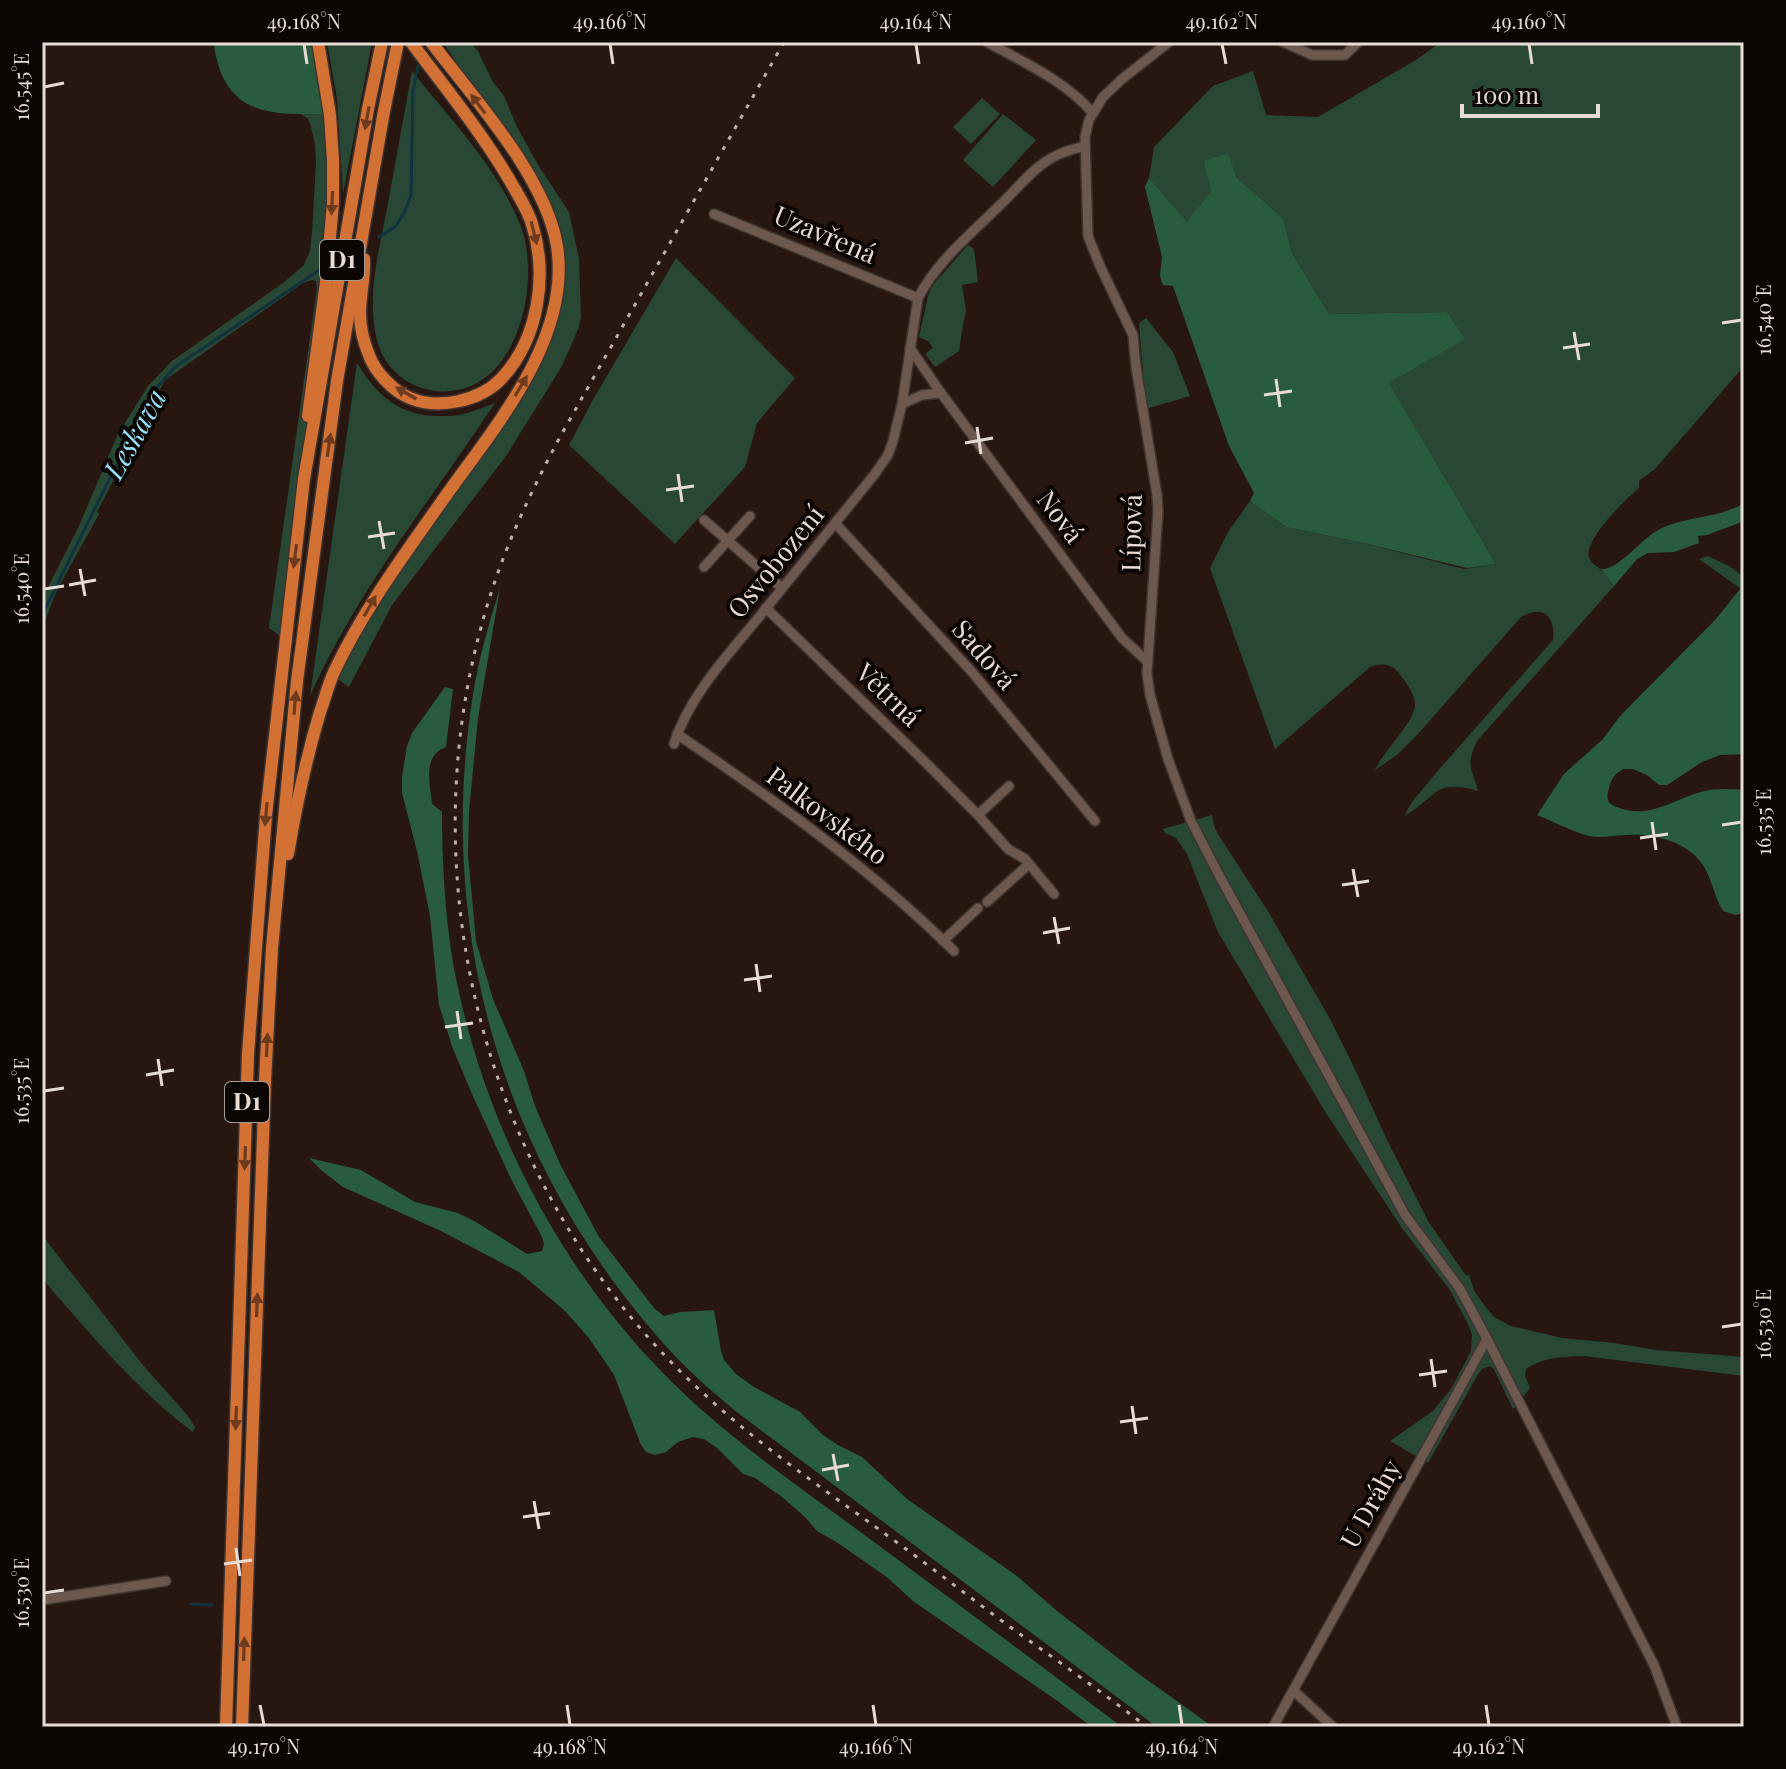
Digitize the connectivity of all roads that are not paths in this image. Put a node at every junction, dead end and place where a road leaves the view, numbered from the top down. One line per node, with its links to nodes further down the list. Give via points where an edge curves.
1 (318, 42): 18 (highway, one-way to 18, via 330,115 333,203)
2 (382, 42): 18 (highway, D1, one-way to 18)
3 (398, 42): 13 (highway, D1)
4 (411, 42): 13 (highway, one-way to 13, via 500,163 532,223 540,283 536,309 529,336 500,380 455,402 428,402 411,399 378,372 369,357 360,314)
5 (431, 42): 34 (highway, one-way to 5, via 297,801 332,675 383,585 509,406 536,361 556,307 557,246 544,204 511,148)
6 (987, 42): 10 (street, via 1049,76)
7 (1169, 42): 10 (street, via 1120,81)
8 (1283, 42): 9 (street, via 1312,55 1345,55)
9 (1358, 42)
10 (1092, 112): 11 (street, Lípová)
11 (1085, 146): 14 (street, Osvobození, via 1052,157 1027,179 937,268); 26 (street, Lípová, via 1088,236 1133,335 1157,495)
12 (714, 214): 14 (street, Uzavřená)
13 (363, 231): 34 (highway, D1, one-way to 13, via 297,681)
14 (918, 298): 15 (street, Osvobození)
15 (910, 348): 16 (street, Nová); 17 (street, Osvobození)
16 (937, 391): 17 (street); 26 (street, Nová, via 1122,638)
17 (905, 400): 21 (street, Osvobození, via 888,455)
18 (304, 479): 40 (highway, D1, one-way to 40, via 266,815 248,1054)
19 (750, 516): 22 (street)
20 (704, 520): 22 (street)
21 (835, 523): 24 (street, Osvobození); 30 (street, Sadová, via 972,672)
22 (727, 542): 23 (street); 24 (street)
23 (704, 567)
24 (782, 588): 25 (street, Osvobození)
25 (766, 608): 27 (street, Osvobození, via 705,686); 29 (street, Větrná)
26 (1148, 662): 36 (street, Lípová, via 1150,695 1191,821 1405,1215 1460,1289)
27 (676, 739): 33 (street, Palkovského, via 850,858)
28 (1009, 786): 29 (street)
29 (978, 815): 31 (street, Větrná)
30 (1095, 821)
31 (1029, 864): 32 (street, Větrná); 33 (street)
32 (1054, 894)
33 (943, 941): 35 (street, Palkovského)
34 (272, 948): 41 (highway, D1, one-way to 34)
35 (954, 951)
36 (1487, 1339): 39 (street, U Dráhy); 44 (street, Lípová, via 1654,1665)
37 (166, 1581): 38 (street)
38 (42, 1600)
39 (1293, 1690): 42 (street, U Dráhy); 43 (street)
40 (226, 1727)
41 (242, 1727)
42 (1273, 1727)
43 (1333, 1727)
44 (1677, 1727)

